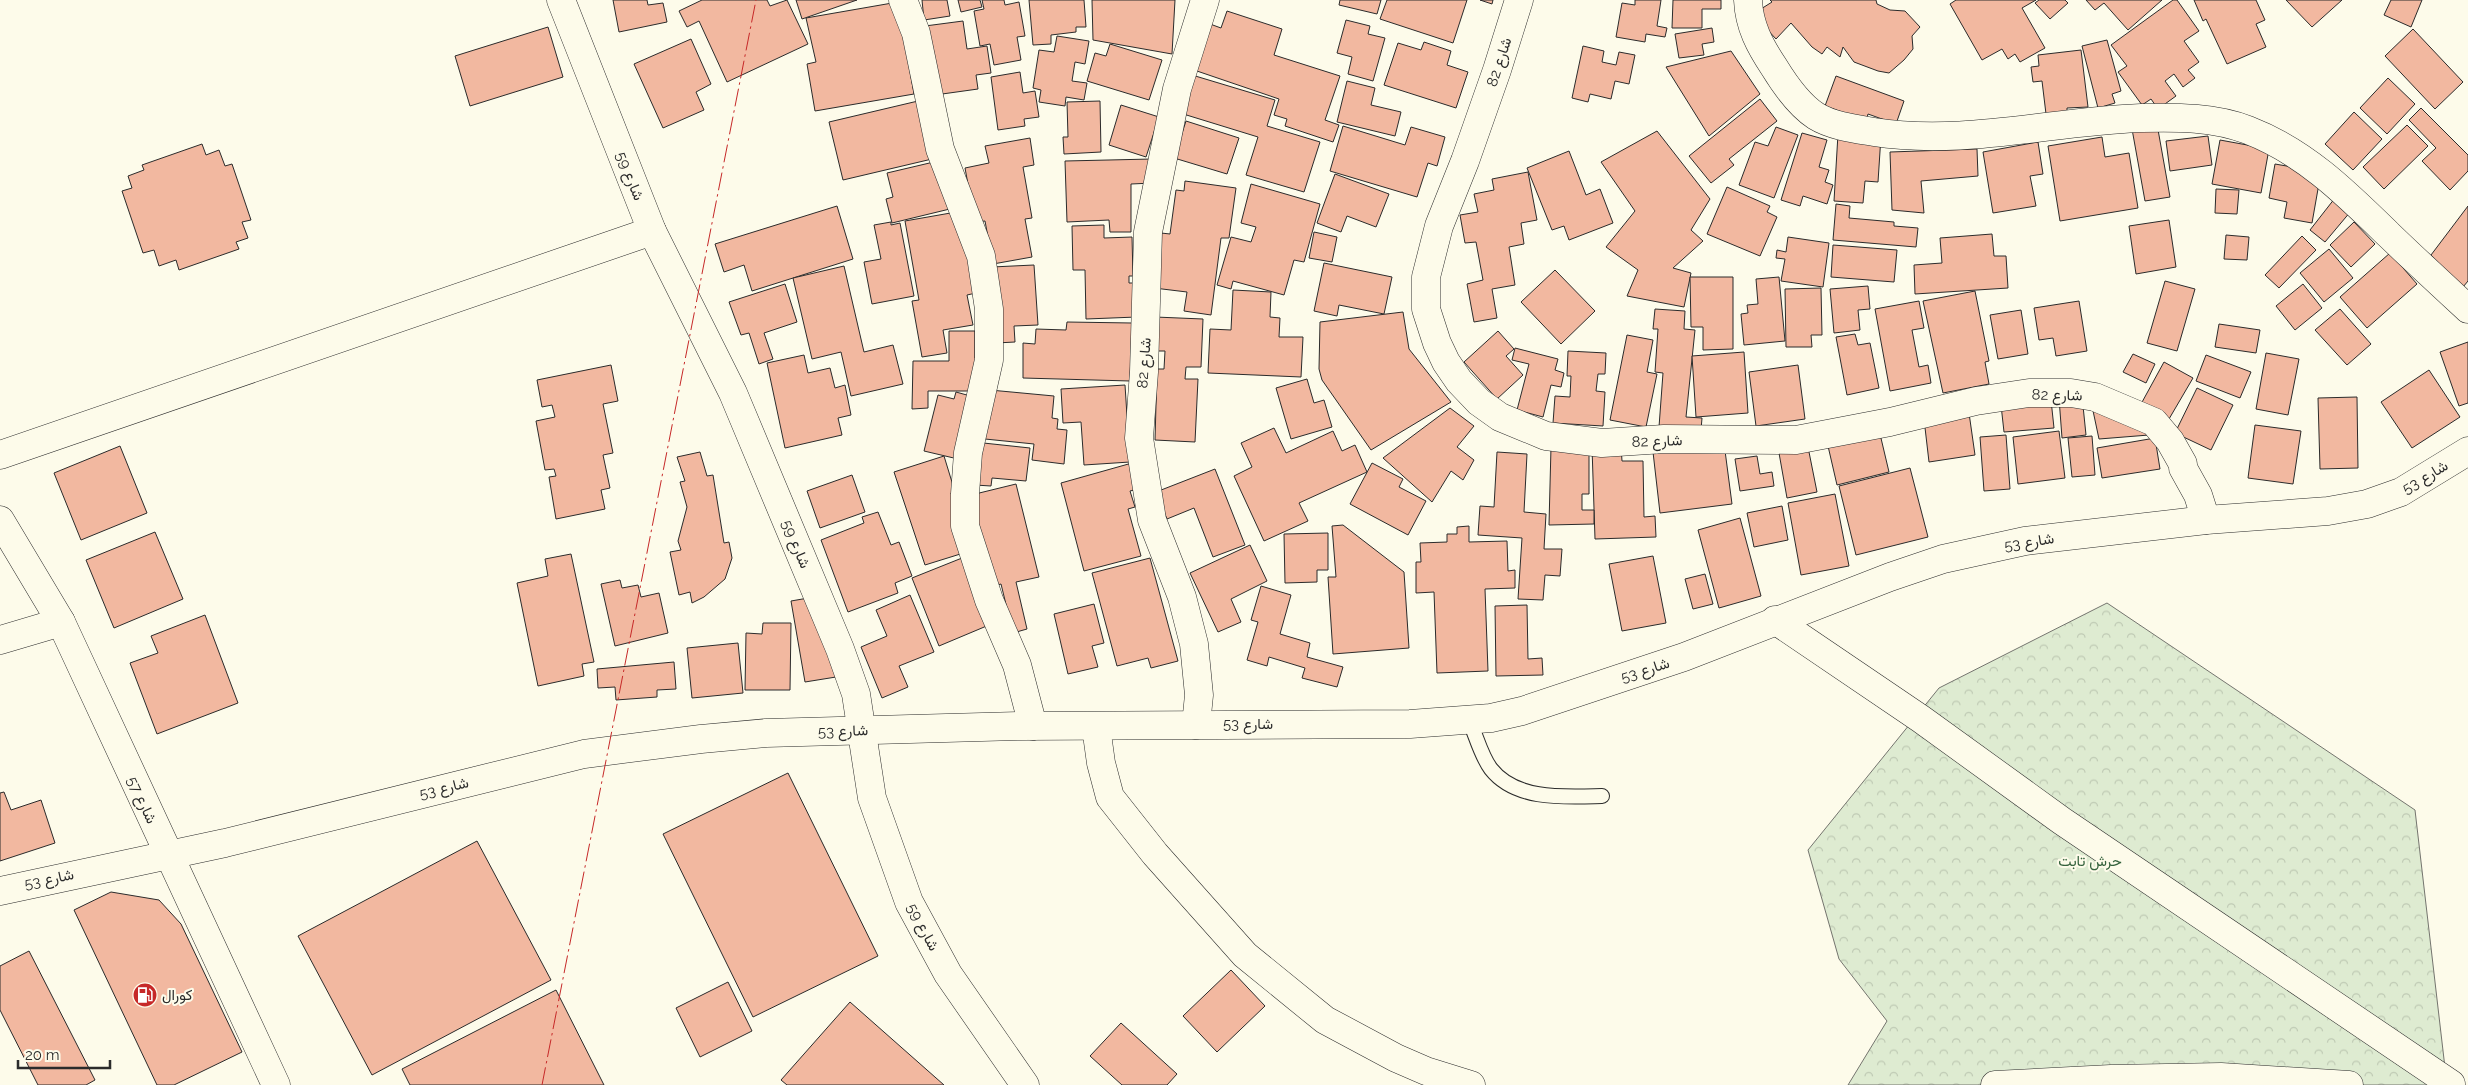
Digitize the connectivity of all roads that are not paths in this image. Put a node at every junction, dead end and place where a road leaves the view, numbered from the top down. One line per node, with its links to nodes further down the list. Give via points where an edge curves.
1 (560, 0): 6 (street, شارع 59)
2 (903, 0): 17 (street, via 916,33 940,149 981,256 989,309 989,360 968,453 965,526 989,600 1017,665)
3 (1205, 0): 16 (street, شارع 82, via 1177,89 1148,232 1145,362 1139,438 1152,520 1182,597 1194,644 1200,695)
4 (1519, 0): 11 (street, شارع 82, via 1439,226 1426,277 1426,309 1437,343 1458,382 1479,402 1500,417 1546,436 1602,443 1664,439 1796,440 1976,401 2029,394 2071,393 2095,397 2154,422 2184,464)
5 (1748, 0): 7 (street, via 1749,16 1760,46 1799,102 1817,116 1843,126 1900,136 1989,134 2069,123 2162,117 2198,118 2247,129 2315,166)
6 (652, 231): 9 (street); 19 (street, شارع 59, via 733,393 840,649 856,694)
7 (2468, 309)
8 (2468, 451): 11 (street, شارع 53, via 2402,492 2367,504 2328,511)
9 (0, 455)
10 (0, 520): 13 (street, شارع 57)
11 (2206, 520): 12 (street, شارع 53, via 2024,541 1943,559)
12 (1775, 620): 15 (street, شارع 53, via 1684,657 1522,711); 28 (street)
13 (61, 622): 14 (street); 21 (street, شارع 57)
14 (0, 640)
15 (1469, 720): 16 (street, شارع 53, via 1410,724); 20 (lane, via 1491,769 1512,787 1554,797)
16 (1196, 724): 18 (street, شارع 53)
17 (1033, 726): 18 (street, شارع 53); 19 (street, شارع 53)
18 (1096, 726): 25 (street, via 1100,763 1110,797 1155,854 1245,955 1324,1020 1396,1058)
19 (862, 730): 21 (street, شارع 53, via 766,732 584,754 225,843); 24 (street, شارع 59, via 872,798 909,902 948,974)
20 (1602, 796)
21 (167, 854): 22 (street, شارع 53); 23 (street, شارع 57)
22 (0, 890)
23 (276, 1085)
24 (1025, 1085)
25 (1471, 1085)
26 (1995, 1085): 27 (street, via 2221,1077)
27 (2349, 1085)
28 (2446, 1085)

